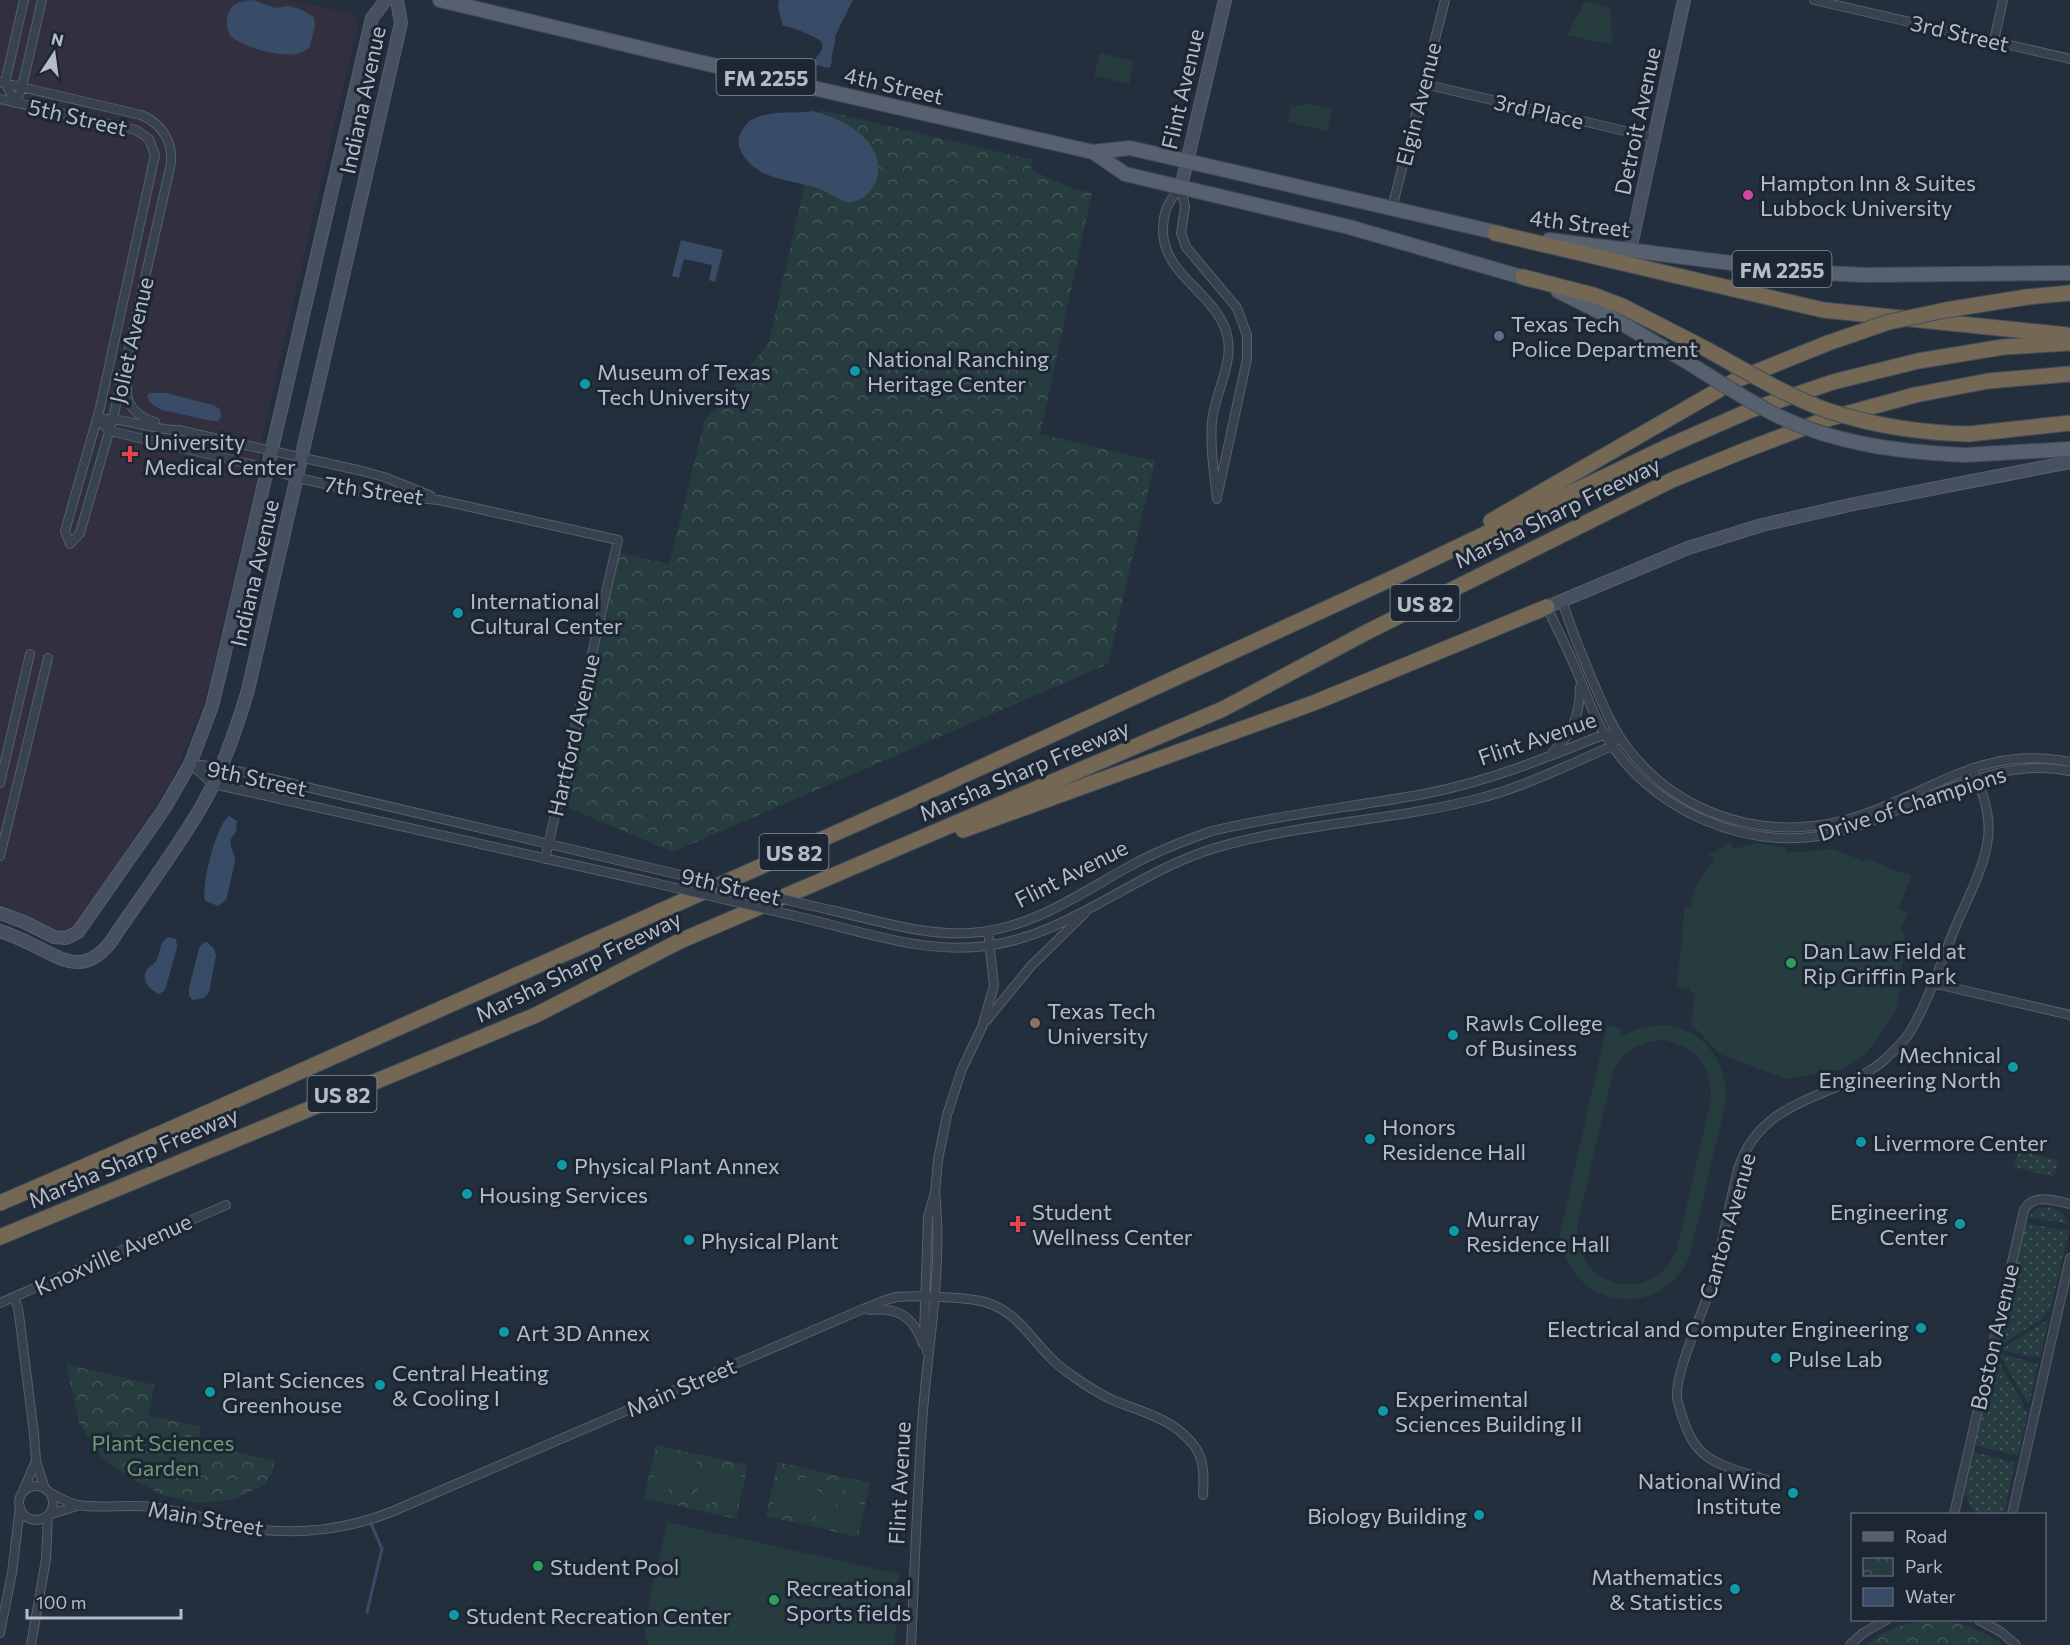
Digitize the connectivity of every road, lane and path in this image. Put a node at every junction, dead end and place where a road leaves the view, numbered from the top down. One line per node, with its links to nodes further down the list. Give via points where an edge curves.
1 (24, 0): 13 (street)
2 (42, 0): 15 (street)
3 (386, 0): 40 (street, Indiana Avenue, via 372,18)
4 (397, 0): 41 (street, Indiana Avenue, via 401,23)
5 (440, 0): 21 (main road, 4th Street / FM 2255)
6 (1225, 0): 22 (street, Flint Avenue)
7 (1445, 0): 14 (street, Elgin Avenue)
8 (1684, 0): 19 (street, Detroit Avenue)
9 (1814, 0): 11 (street, 3rd Street)
10 (2003, 0): 11 (street)
11 (1994, 41): 12 (street, 3rd Street)
12 (2070, 59)
13 (3, 82): 15 (street, 5th Street); 17 (street)
14 (1424, 84): 19 (street, 3rd Place); 24 (street, Elgin Avenue)
15 (22, 87): 17 (street); 18 (street, 5th Street, via 141,115)
16 (0, 99): 17 (street, 5th Street)
17 (16, 103): 20 (street, 5th Street, via 131,129)
18 (163, 132): 32 (street, Joliet Avenue, via 171,149 171,163)
19 (1655, 138): 26 (street, Detroit Avenue)
20 (152, 142): 35 (street, Joliet Avenue, via 155,164)
21 (1093, 152): 22 (main road, 4th Street / FM 2255, via 1130,148); 23 (main road, 4th Street / FM 2255, via 1125,174)
22 (1187, 160): 23 (street, Flint Avenue); 24 (main road, 4th Street / FM 2255)
23 (1180, 187): 23 (street, Flint Avenue, via 1167,202 1163,223 1166,251 1216,312 1228,340 1228,357 1212,422 1217,499 1247,359 1247,334 1238,308 1186,247 1181,233 1185,207); 28 (main road, 4th Street / FM 2255, via 1349,226)
24 (1392, 208): 25 (main road, 4th Street / FM 2255)
25 (1496, 233): 26 (main road, 4th Street / FM 2255); 30 (highway, via 1823,310)
26 (1630, 250): 27 (main road, 4th Street / FM 2255, via 1803,272)
27 (2070, 273)
28 (1523, 277): 36 (highway, bridge, via 1622,306 1787,392 1881,426 1969,434); 39 (main road, FM 2255, bridge, via 1576,299 1774,414 1819,432 1857,444 1915,453)
29 (2070, 293): 47 (highway, bridge, via 1889,322 1736,380)
30 (2070, 335)
31 (2070, 343): 47 (highway, Marsha Sharp Freeway / US 82, via 2003,347 1918,361 1833,382 1671,445)
32 (127, 359): 34 (street, Joliet Avenue); 37 (street, via 131,375 127,392 134,410 142,417)
33 (2070, 374): 68 (highway, Marsha Sharp Freeway / US 82, via 1988,381 1915,395 1827,419 1743,451 1672,480 1440,595 1223,709)
34 (113, 418): 35 (street, 7th Street); 37 (street, 7th Street); 38 (street, Joliet Avenue)
35 (97, 419): 38 (street, 7th Street); 38 (street, Joliet Avenue, via 65,531 70,544 80,533)
36 (2070, 423)
37 (178, 430): 40 (street, 7th Street)
38 (110, 431): 43 (street, 7th Street)
39 (2070, 450)
40 (272, 451): 41 (street, 7th Street); 43 (street, Indiana Avenue)
41 (302, 457): 44 (street, Indiana Avenue); 45 (street, 7th Street, via 384,477)
42 (2070, 462): 48 (street, via 1762,525 1688,548)
43 (268, 470): 44 (street, 7th Street); 58 (street, Indiana Avenue, via 212,706)
44 (298, 478): 45 (street, 7th Street, via 370,494); 59 (street, Indiana Avenue, via 248,690)
45 (439, 500): 46 (street, 7th Street)
46 (618, 540): 65 (street, Hartford Avenue)
47 (1395, 577): 78 (highway, Marsha Sharp Freeway / US 82, via 900,805)
48 (1562, 600): 49 (street); 54 (street, Drive of Champions)
49 (1547, 607): 52 (street, Drive of Champions); 68 (highway, via 1316,702 942,838 825,888)
50 (30, 654): 63 (street)
51 (48, 658): 66 (street)
52 (1580, 681): 53 (street, Drive of Champions); 56 (street, via 1575,725)
53 (1605, 734): 54 (street, Flint Avenue); 55 (street, Drive of Champions); 56 (street, Flint Avenue)
54 (1618, 735): 55 (street, Flint Avenue); 60 (street, Drive of Champions, via 1644,768 1691,804 1744,823 1780,829 1829,825 1862,815)
55 (1612, 746): 62 (street, Drive of Champions, via 1641,779 1679,807 1732,830 1775,837 1840,831); 69 (street, Flint Avenue, via 1478,799 1215,848 1181,860)
56 (1547, 758): 72 (street, Flint Avenue, via 1494,777 1426,794 1212,831 1147,858 1048,912)
57 (2070, 762): 60 (street, Drive of Champions, via 2020,758)
58 (190, 764): 59 (street, 9th Street); 64 (street, 9th Street); 70 (street, Indiana Avenue, via 164,809 75,935 54,937)
59 (221, 767): 64 (street, Indiana Avenue); 65 (street, 9th Street)
60 (1972, 768): 62 (street, Canton Avenue)
61 (2070, 771): 62 (street, Drive of Champions, via 2021,768)
62 (1977, 778): 74 (street, Canton Avenue, via 1988,821 1988,841)
63 (0, 783)
64 (213, 784): 67 (street, 9th Street); 71 (street, Indiana Avenue, via 106,948 90,959 72,962)
65 (548, 845): 67 (street, Hartford Avenue); 72 (street, 9th Street, bridge, via 930,932)
66 (0, 856)
67 (545, 859): 73 (street, 9th Street, bridge, via 913,944)
68 (798, 891): 81 (highway, Marsha Sharp Freeway / US 82, via 680,941 536,1015)
69 (1093, 905): 73 (street, Flint Avenue, via 1028,936); 76 (street, Flint Avenue, via 1031,966)
70 (0, 913)
71 (0, 931)
72 (988, 931): 73 (street, Flint Avenue)
73 (989, 946): 76 (street, Flint Avenue, via 994,986)
74 (1932, 983): 75 (street); 90 (street, Canton Avenue, via 1909,1034 1891,1053 1870,1071 1776,1116 1754,1137 1738,1169 1712,1282 1682,1370 1677,1398 1690,1438 1700,1451 1723,1466)
75 (2070, 1015)
76 (982, 1027): 77 (street, Flint Avenue, via 962,1069 947,1116)
77 (935, 1192): 83 (street, Flint Avenue, via 939,1225); 85 (street, Flint Avenue, via 928,1218)
78 (0, 1203)
79 (2070, 1204): 96 (street, Boston Avenue, via 2035,1200 2024,1210)
80 (226, 1205): 84 (street, Knoxville Avenue)
81 (0, 1237)
82 (2070, 1258): 97 (street)
83 (935, 1297): 85 (street, Main Street); 88 (street, Flint Avenue); 93 (street, Main Street, via 974,1300 999,1308 1021,1323 1049,1357 1095,1391 1151,1414 1185,1435 1200,1455)
84 (14, 1298): 86 (street, Knoxville Avenue); 89 (street)
85 (925, 1298): 87 (street, Main Street, via 896,1297); 88 (street, Flint Avenue)
86 (0, 1303)
87 (858, 1311): 88 (street, via 890,1309 905,1316 920,1335); 94 (street, Main Street, via 401,1508 344,1526 277,1531 131,1505)
88 (928, 1358): 105 (street, Flint Avenue)
89 (36, 1461): 91 (street); 92 (street)
90 (1769, 1481)
91 (47, 1491): 92 (street, via 35,1486); 94 (street, Main Street); 98 (street, via 52,1502)
92 (22, 1493): 95 (street)
93 (1203, 1495)
94 (80, 1505): 98 (street, Main Street)
95 (20, 1507): 98 (street, via 30,1519); 103 (street)
96 (1954, 1513)
97 (2012, 1513)
98 (48, 1515): 104 (street, via 46,1559)
99 (1884, 1621): 106 (street)
100 (1982, 1621): 102 (street)
101 (1995, 1621): 102 (street)
102 (2001, 1632): 107 (street)
103 (0, 1633)
104 (31, 1645)
105 (911, 1645)
106 (1850, 1645)
107 (2016, 1645)

